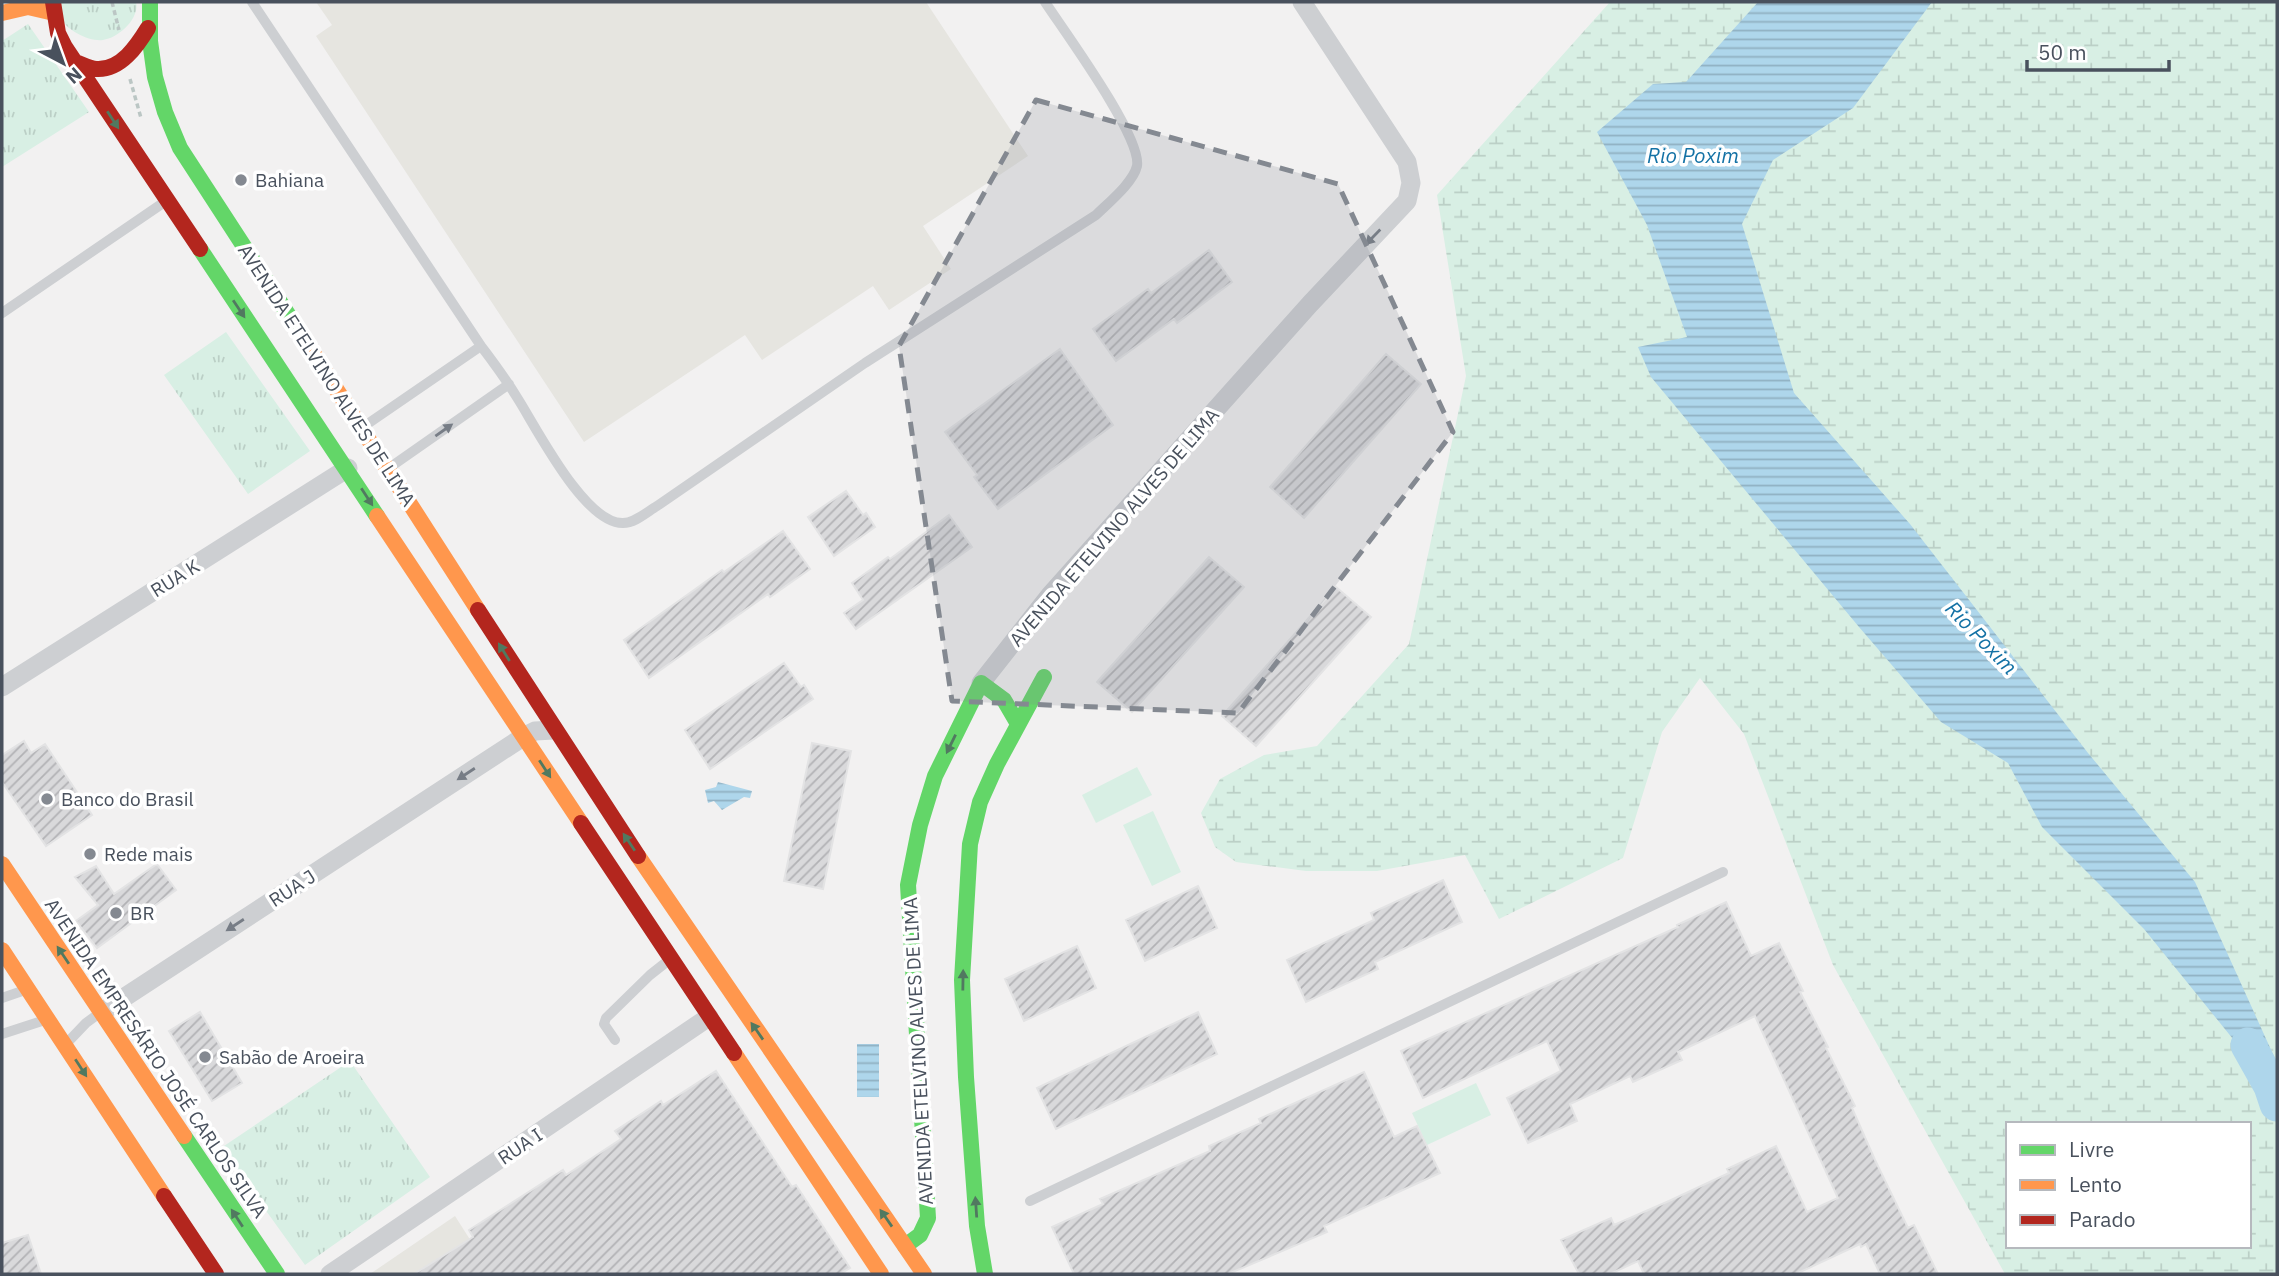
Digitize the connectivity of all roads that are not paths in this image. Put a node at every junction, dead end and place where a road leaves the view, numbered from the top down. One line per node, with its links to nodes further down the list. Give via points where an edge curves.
1 (149, 2): 7 (main road, AVENIDA ETELVINO ALVES DE LIMA)
2 (253, 2): 11 (lane)
3 (1045, 2): 12 (lane, via 1125,125 1137,152 1137,168 1096,215 865,363 657,506 624,523 597,512 568,480)
4 (1302, 2): 17 (street, AVENIDA ETELVINO ALVES DE LIMA, one-way to 17, via 1407,162 1411,183 1407,201 1050,595)
5 (54, 7): 6 (main road, via 19,6); 8 (main road, AVENIDA ETELVINO ALVES DE LIMA, via 58,33)
6 (2, 13)
7 (148, 28): 8 (main road, via 113,65 98,69); 13 (main road, AVENIDA ETELVINO ALVES DE LIMA, via 154,77 180,148)
8 (75, 62): 9 (main road, AVENIDA ETELVINO ALVES DE LIMA, one-way to 9)
9 (166, 201): 10 (lane); 14 (main road, AVENIDA ETELVINO ALVES DE LIMA, one-way to 14)
10 (2, 313)
11 (481, 346): 12 (lane); 13 (lane)
12 (509, 384): 15 (lane, one-way to 12)
13 (362, 428): 15 (main road, AVENIDA ETELVINO ALVES DE LIMA)
14 (348, 468): 18 (street, RUA K); 21 (main road, AVENIDA ETELVINO ALVES DE LIMA, one-way to 21)
15 (388, 469): 20 (main road, AVENIDA ETELVINO ALVES DE LIMA, one-way to 15)
16 (1044, 677): 19 (main road)
17 (981, 683): 19 (main road, via 1004,699); 35 (main road, AVENIDA ETELVINO ALVES DE LIMA, one-way to 35, via 935,776 919,825 908,885 928,1218 921,1235)
18 (2, 687)
19 (1018, 724): 41 (main road, one-way to 19, via 977,1226 962,980 970,844 979,802)
20 (554, 730): 21 (street); 35 (main road, AVENIDA ETELVINO ALVES DE LIMA, one-way to 20)
21 (523, 737): 25 (main road, AVENIDA ETELVINO ALVES DE LIMA, one-way to 25); 28 (street, RUA J, one-way to 28)
22 (2, 864): 28 (main road, AVENIDA EMPRESÁRIO JOSÉ CARLOS SILVA, one-way to 22)
23 (1723, 872): 34 (lane)
24 (2, 950): 26 (main road)
25 (670, 959): 29 (main road, AVENIDA ETELVINO ALVES DE LIMA); 32 (lane, via 606,1018 604,1024)
26 (28, 989): 27 (lane); 30 (main road)
27 (2, 998)
28 (102, 1012): 33 (lane, RUA J); 37 (main road, AVENIDA EMPRESÁRIO JOSÉ CARLOS SILVA, one-way to 28)
29 (709, 1017): 38 (street, RUA I); 39 (main road, AVENIDA ETELVINO ALVES DE LIMA)
30 (48, 1019): 31 (lane); 33 (main road)
31 (2, 1034)
32 (615, 1040)
33 (65, 1045): 36 (main road, one-way to 36)
34 (1030, 1201)
35 (905, 1246): 40 (main road, AVENIDA ETELVINO ALVES DE LIMA)
36 (216, 1274)
37 (277, 1274)
38 (330, 1274)
39 (881, 1274)
40 (924, 1274)
41 (985, 1274)

